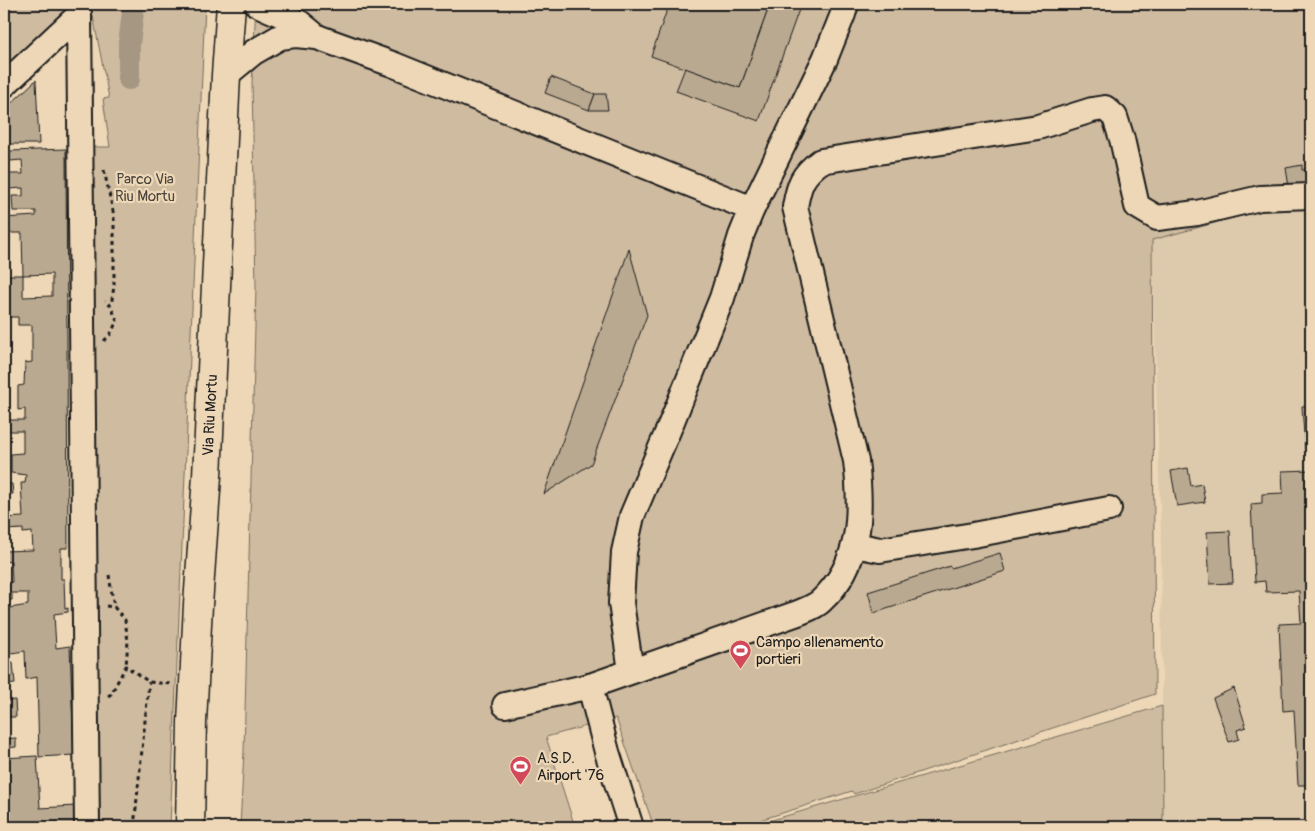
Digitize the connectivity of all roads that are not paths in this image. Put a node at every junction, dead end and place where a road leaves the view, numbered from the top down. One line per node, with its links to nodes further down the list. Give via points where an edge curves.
1 (231, 4): 5 (main road, Via Riu Mortu)
2 (257, 4): 4 (street, via 300,23)
3 (846, 4): 8 (street, via 813,85)
4 (317, 36): 5 (street, via 280,37 254,52); 8 (street)
5 (226, 75): 15 (main road, Via Riu Mortu, via 192,722)
6 (4, 85): 14 (street, via 79,15)
7 (1311, 196): 10 (street, via 1260,198 1197,213 1157,218 1137,206 1115,117 1105,108 1038,127 821,161 814,166 798,187 795,207 856,461 860,497)
8 (752, 209): 11 (street, via 722,298 632,516 624,552 621,603)
9 (1109, 509): 10 (street, via 880,550)
10 (855, 546): 11 (street, via 848,567 820,602 798,613)
11 (631, 672): 12 (street)
12 (590, 686): 13 (street); 16 (street)
13 (505, 705)
14 (87, 827)
15 (190, 827)
16 (631, 827)

